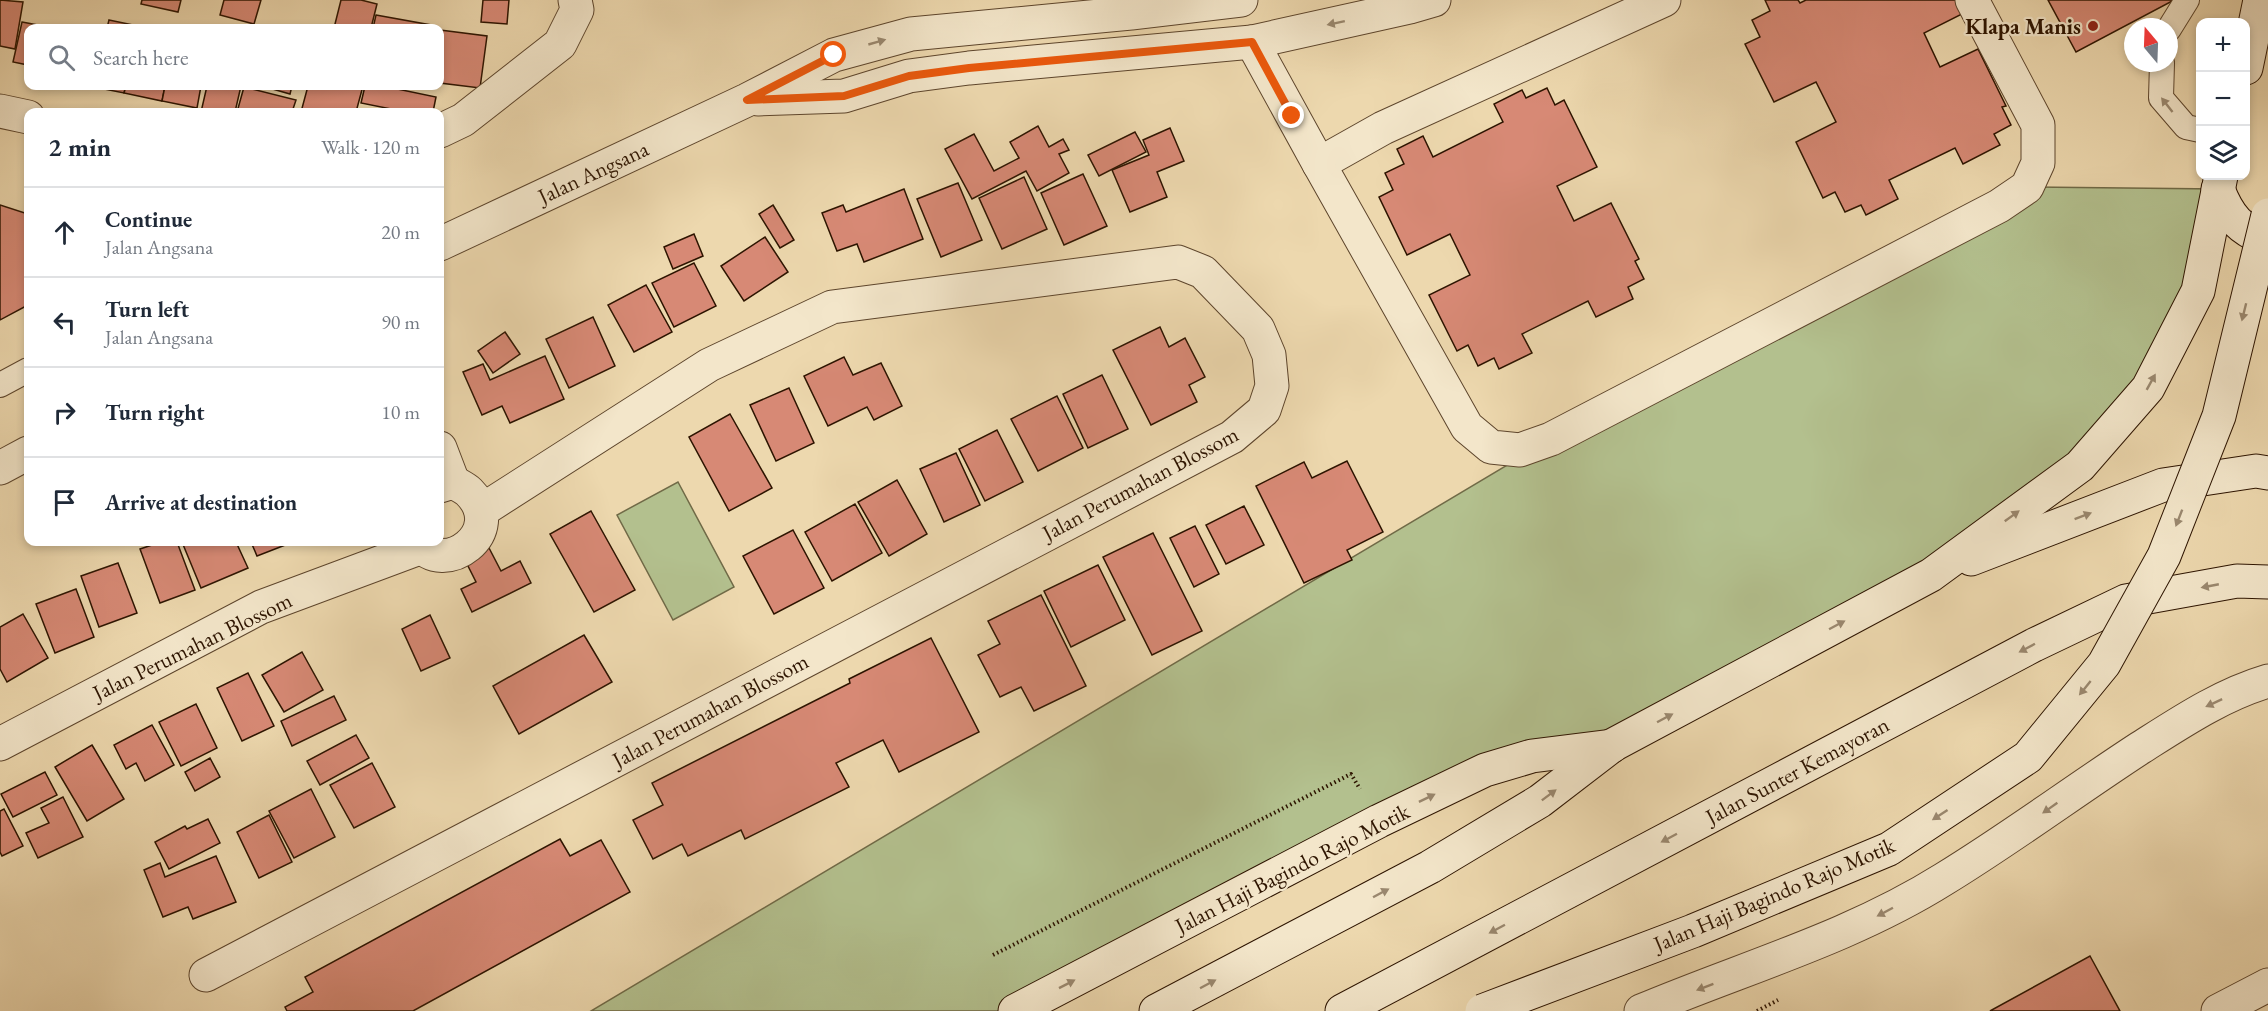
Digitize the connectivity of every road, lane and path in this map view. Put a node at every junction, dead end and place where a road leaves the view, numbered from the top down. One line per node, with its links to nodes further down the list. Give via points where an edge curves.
1 (575, 0): 15 (street, via 577,10 560,44 463,120)
2 (1241, 0): 12 (street, Jalan Angsana, one-way to 2, via 834,55 900,35)
3 (1434, 0): 9 (street, Jalan Angsana, one-way to 9)
4 (1664, 0): 17 (street, via 1383,128)
5 (1972, 0): 17 (street, via 2038,125 2038,164 2026,187 1999,206 1551,439 1521,450 1491,447 1467,427)
6 (2187, 0): 8 (lane)
7 (2260, 0): 10 (street)
8 (2176, 18)
9 (1252, 42): 12 (street, Jalan Angsana, via 929,73 844,96); 17 (street)
10 (2250, 49)
11 (2162, 72): 16 (lane, one-way to 11, via 2186,127 2161,98)
12 (747, 100): 21 (street, Jalan Angsana)
13 (0, 111): 14 (street)
14 (24, 116)
15 (444, 129)
16 (2196, 129)
17 (1319, 164)
18 (2220, 182): 20 (street, via 2225,206 2235,222); 31 (street, Jalan Haji Bagindo Rajo Motik, one-way to 18, via 2080,466 2148,388 2198,291)
19 (2268, 215): 43 (street, Jalan Haji Bagindo Rajo Motik, one-way to 43, bridge, via 2219,416 2164,556 2104,664 2028,758 1889,849 1693,931)
20 (2268, 241)
21 (444, 242)
22 (24, 372): 23 (lane)
23 (0, 385)
24 (24, 455): 25 (street)
25 (0, 468)
26 (2268, 473): 31 (street, one-way to 26, via 2163,485 2256,471)
27 (446, 484): 28 (street, via 469,491)
28 (481, 511): 30 (street, via 481,529 472,545 456,554 438,554); 38 (street, Jalan Perumahan Blossom, via 709,365 832,307 1178,261 1203,272 1258,330 1269,355 1272,386 1264,410 1232,437)
29 (415, 546): 34 (street, Jalan Perumahan Blossom, via 261,607)
30 (424, 546)
31 (1930, 575): 35 (street, Jalan Haji Bagindo Rajo Motik, one-way to 31)
32 (2268, 582): 42 (street, Jalan Sunter Kemayoran, one-way to 42, via 2237,581 2126,601 2034,645)
33 (2268, 681): 44 (street, one-way to 44, via 2199,710 1943,880 1865,922)
34 (0, 744)
35 (1614, 745): 36 (street, Jalan Haji Bagindo Rajo Motik, one-way to 35, via 1485,770 1532,756); 41 (street, Jalan Haji Bagindo Rajo Motik, one-way to 35, via 1430,867 1540,801)
36 (1379, 821): 37 (path, via 1351,774); 40 (street, Jalan Haji Bagindo Rajo Motik, one-way to 36)
37 (993, 955)
38 (206, 975)
39 (2268, 985): 45 (street)
40 (1015, 1011)
41 (1156, 1011)
42 (1342, 1011)
43 (1482, 1011)
44 (1641, 1011)
45 (2218, 1011)

